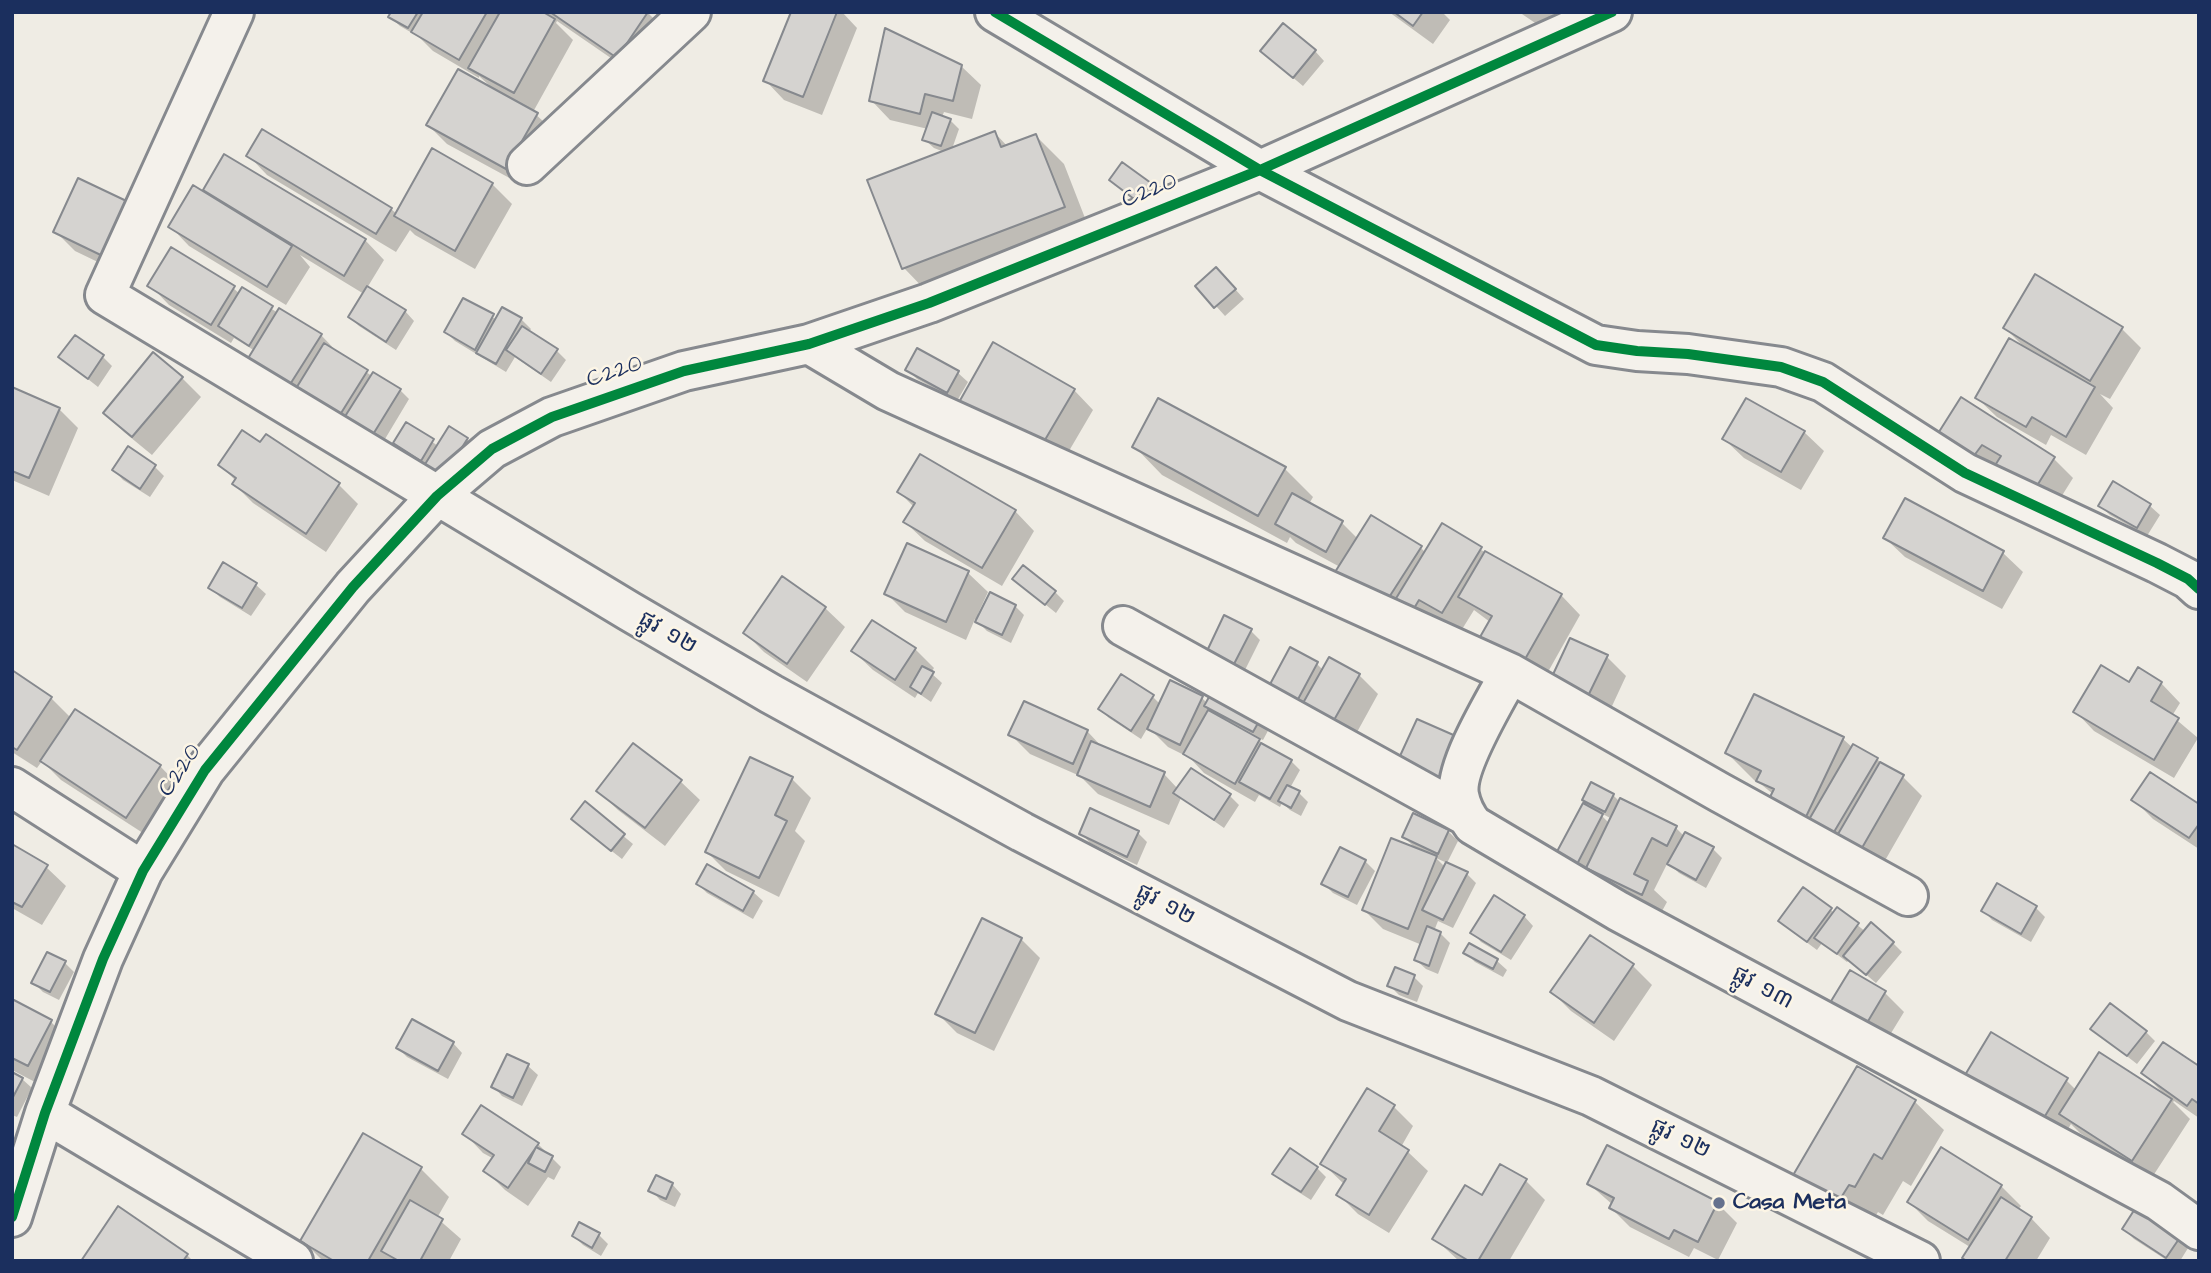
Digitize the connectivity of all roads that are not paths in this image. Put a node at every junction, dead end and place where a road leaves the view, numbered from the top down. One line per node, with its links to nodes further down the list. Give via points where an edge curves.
1 (234, 12): 8 (street, ផ្លូវ ១២, via 105,295)
2 (691, 12): 5 (street)
3 (995, 12): 6 (street)
4 (1612, 12): 6 (street, C220)
5 (527, 165)
6 (1260, 170): 7 (street, C220, via 929,303); 9 (street, via 1597,345 1781,367 1823,382 1965,473 2157,563)
7 (809, 344): 8 (street, C220, via 684,372 552,417 492,449); 11 (street, via 888,391)
8 (437, 496): 14 (street, C220, via 354,587 205,770); 20 (street, ផ្លូវ ១២, via 771,694 1022,832 1335,995 1591,1096)
9 (2199, 589)
10 (1123, 626): 13 (street, ផ្លូវ ១៣)
11 (1510, 673): 13 (street, via 1462,771 1458,793); 15 (street)
12 (12, 787): 14 (street)
13 (1465, 815): 18 (street, ផ្លូវ ១៣, via 1479,830 1618,911 2159,1201)
14 (143, 871): 16 (street, C220, via 103,959)
15 (1908, 896)
16 (46, 1113): 17 (street, C220); 19 (street)
17 (12, 1217)
18 (2199, 1230)
19 (292, 1261)
20 (1920, 1261)

